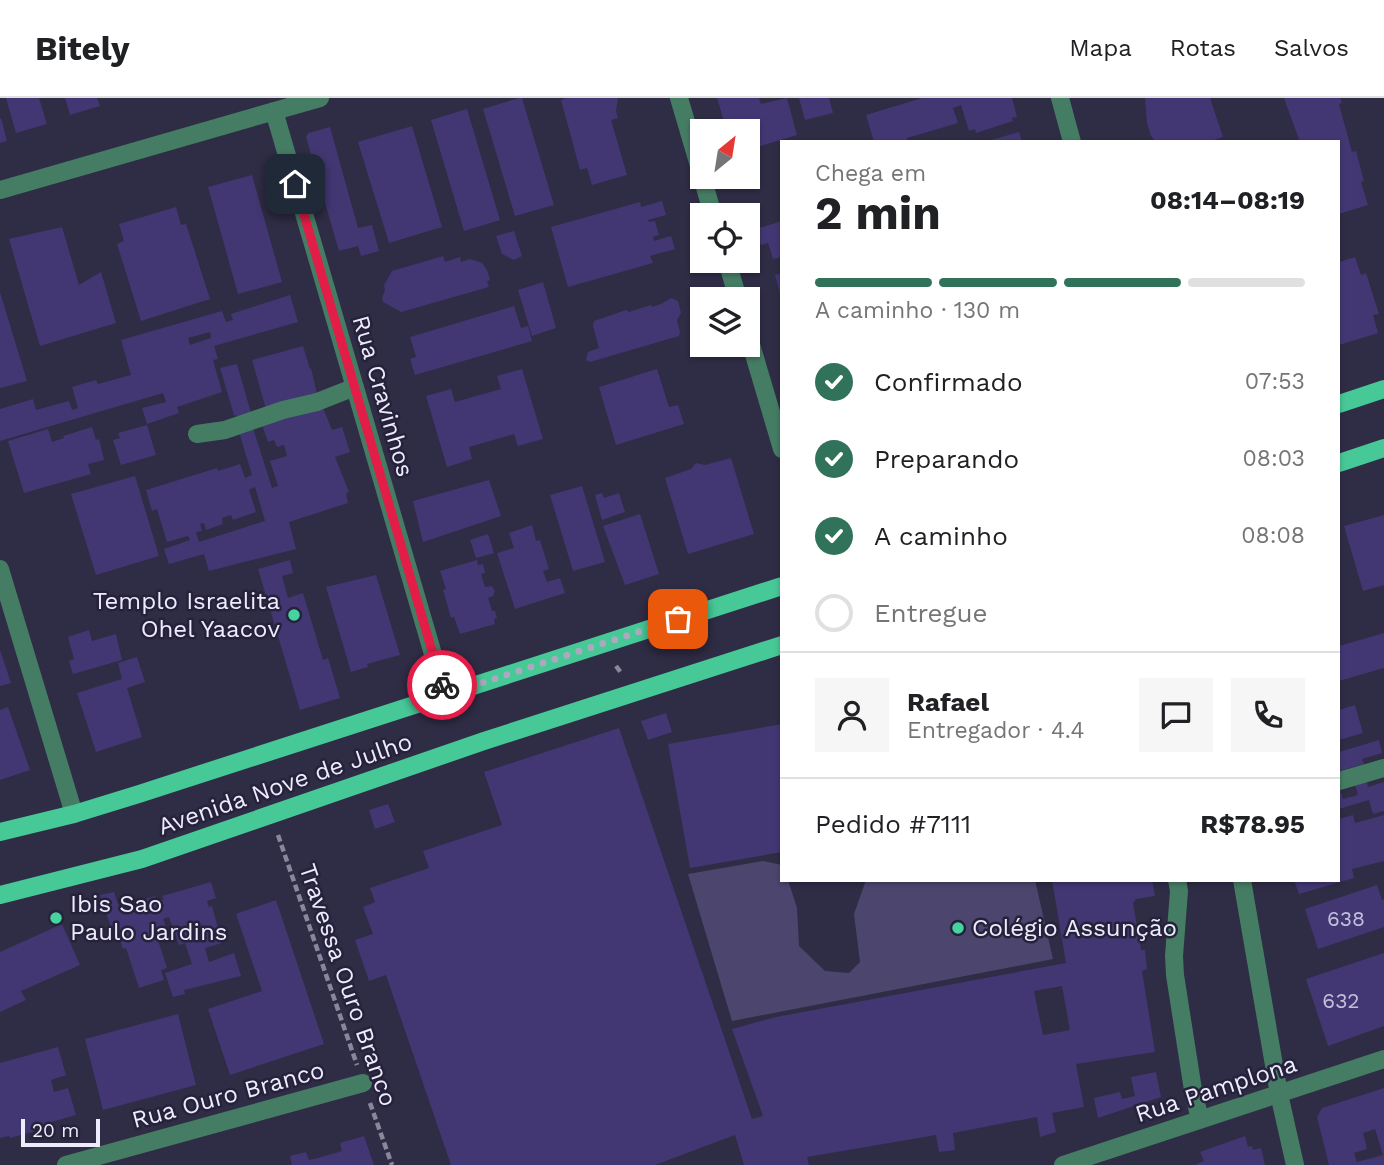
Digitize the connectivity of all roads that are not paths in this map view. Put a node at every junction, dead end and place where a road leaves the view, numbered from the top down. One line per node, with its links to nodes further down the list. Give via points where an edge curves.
1 (320, 98): 4 (street)
2 (679, 98): 5 (street)
3 (1060, 98): 6 (street)
4 (274, 111): 7 (street); 9 (street, Rua Cravinhos)
5 (690, 136)
6 (1071, 140)
7 (0, 190)
8 (755, 357): 13 (street)
9 (355, 387): 12 (street, via 225,430); 19 (street, Rua Cravinhos)
10 (1384, 389): 11 (main road)
11 (1340, 404)
12 (197, 434)
13 (780, 442)
14 (1384, 448): 15 (main road)
15 (1340, 463)
16 (0, 569): 22 (street)
17 (780, 587): 19 (main road, Avenida Nove de Julho)
18 (780, 646): 26 (main road, Avenida Nove de Julho, via 142,859)
19 (445, 695): 22 (main road, Avenida Nove de Julho)
20 (1384, 768): 21 (street)
21 (1340, 781)
22 (74, 814): 23 (main road, Avenida Nove de Julho)
23 (0, 832)
24 (1177, 882): 30 (street, via 1175,975)
25 (1242, 882): 29 (street)
26 (0, 895)
27 (1384, 1059): 29 (street, Rua Pamplona)
28 (363, 1083): 31 (street, Rua Ouro Branco)
29 (1279, 1094): 30 (street, Rua Pamplona); 33 (street)
30 (1200, 1120): 32 (street, Rua Pamplona)
31 (66, 1165)
32 (1063, 1165)
33 (1295, 1165)

